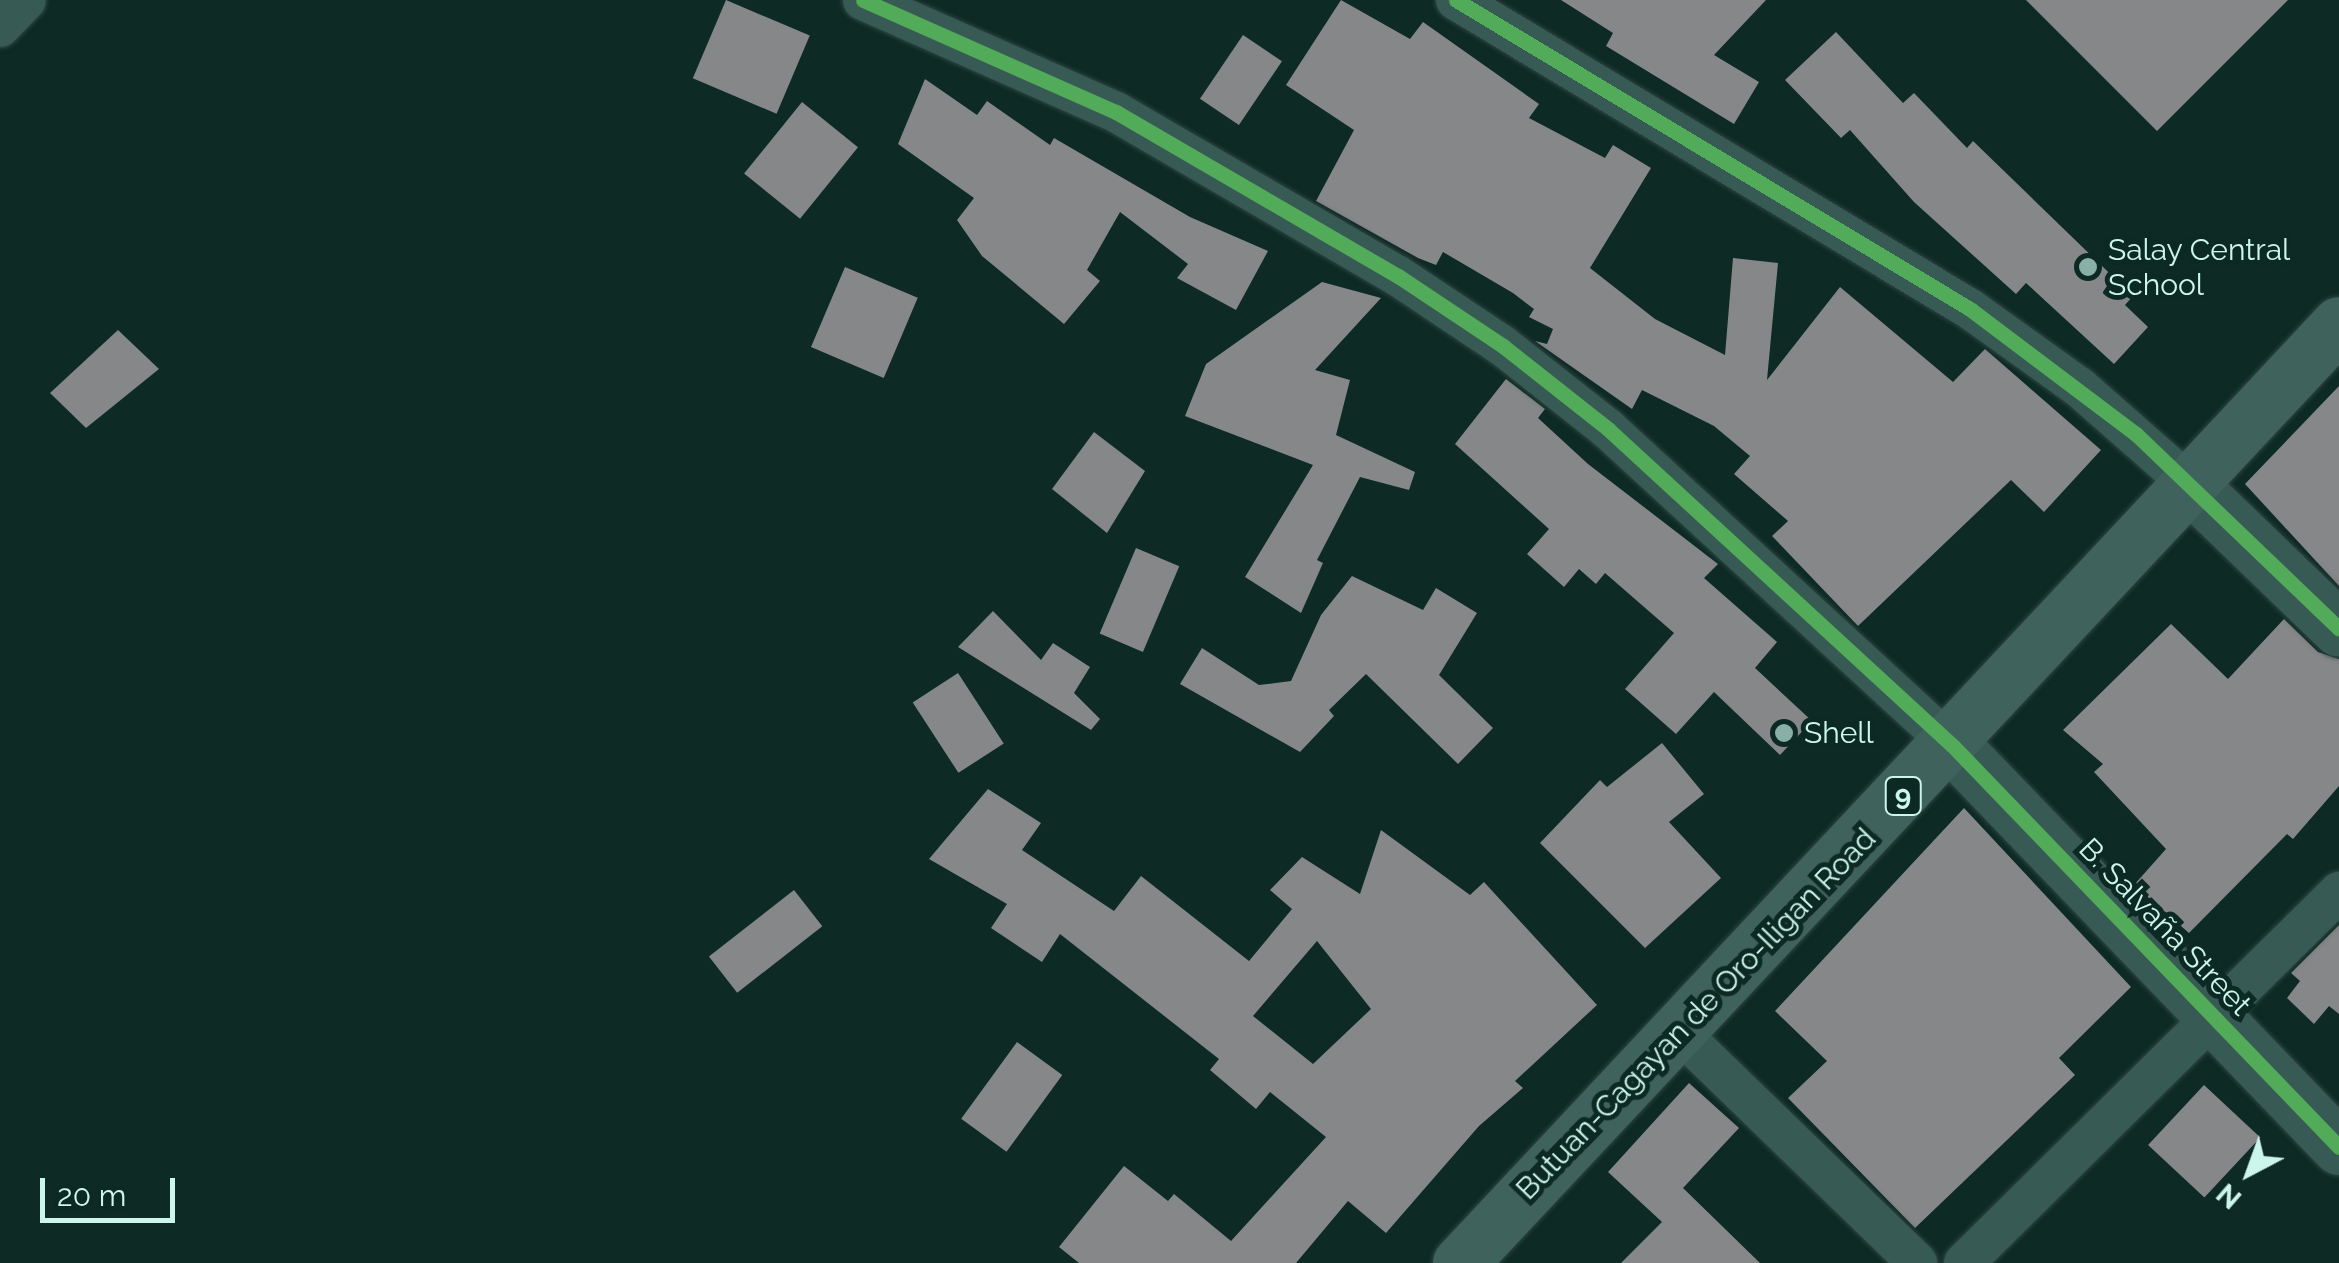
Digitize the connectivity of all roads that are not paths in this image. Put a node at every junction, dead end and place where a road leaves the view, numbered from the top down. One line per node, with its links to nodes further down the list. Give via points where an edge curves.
1 (26, 0): 4 (street)
2 (863, 0): 8 (street, via 1116,112 1398,276 1504,346 1608,429)
3 (1456, 0): 6 (street, via 1970,309 2079,387)
4 (0, 26)
5 (2339, 324): 6 (highway, Butuan-Cagayan de Oro-Iligan Road / 9)
6 (2187, 482): 7 (street); 8 (highway, Butuan-Cagayan de Oro-Iligan Road / 9)
7 (2339, 629)
8 (1952, 745): 10 (street, B. Salvaña Street); 11 (highway, Butuan-Cagayan de Oro-Iligan Road / 9)
9 (2339, 892): 10 (street)
10 (2214, 1018): 12 (street, B. Salvaña Street); 15 (street)
11 (1678, 1031): 13 (highway, Butuan-Cagayan de Oro-Iligan Road / 9); 14 (street)
12 (2339, 1147)
13 (1475, 1258)
14 (1917, 1263)
15 (1964, 1263)

